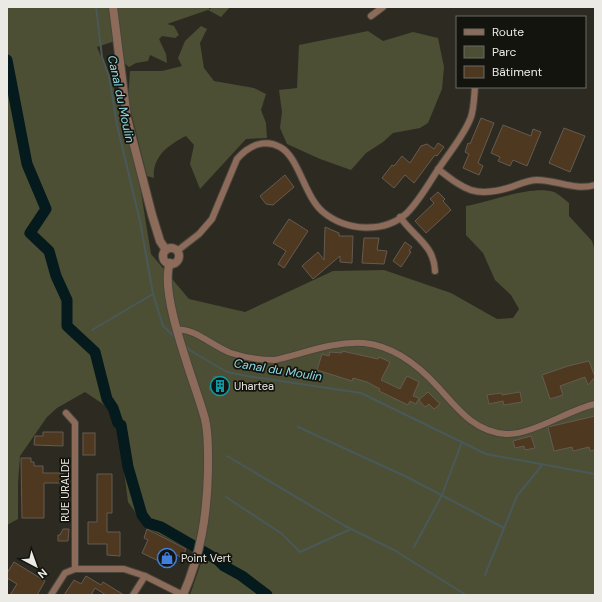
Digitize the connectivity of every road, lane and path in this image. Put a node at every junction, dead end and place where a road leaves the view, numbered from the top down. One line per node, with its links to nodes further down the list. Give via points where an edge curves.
1 (113, 7): 8 (street, via 126,118 152,215 160,241)
2 (383, 7): 3 (street)
3 (372, 16)
4 (475, 88): 5 (street, via 468,124)
5 (438, 169): 6 (street, via 462,188 475,192 508,188 534,180 578,187); 7 (street, via 413,206)
6 (595, 185)
7 (400, 217): 9 (street, via 369,228 336,220 314,203 287,152 276,144 267,142 243,152 212,220 199,234); 11 (street, via 431,251)
8 (166, 250): 9 (street, via 171,248); 10 (street, via 163,254 164,259)
9 (176, 251): 10 (street, via 177,260)
10 (170, 263): 12 (street, via 169,288)
11 (435, 271)
12 (178, 330): 13 (street, via 187,330 231,353 264,360 275,360 340,343 378,346 395,352 413,364 462,415 484,428 507,434 521,432); 19 (street, via 205,420 208,443 208,499 201,543)
13 (595, 404)
14 (66, 413): 15 (street, RUE URALDE, via 75,423)
15 (75, 569): 16 (street, via 124,569); 17 (street, via 66,573)
16 (145, 576): 18 (street); 19 (street)
17 (51, 595)
18 (133, 595)
19 (183, 595)

